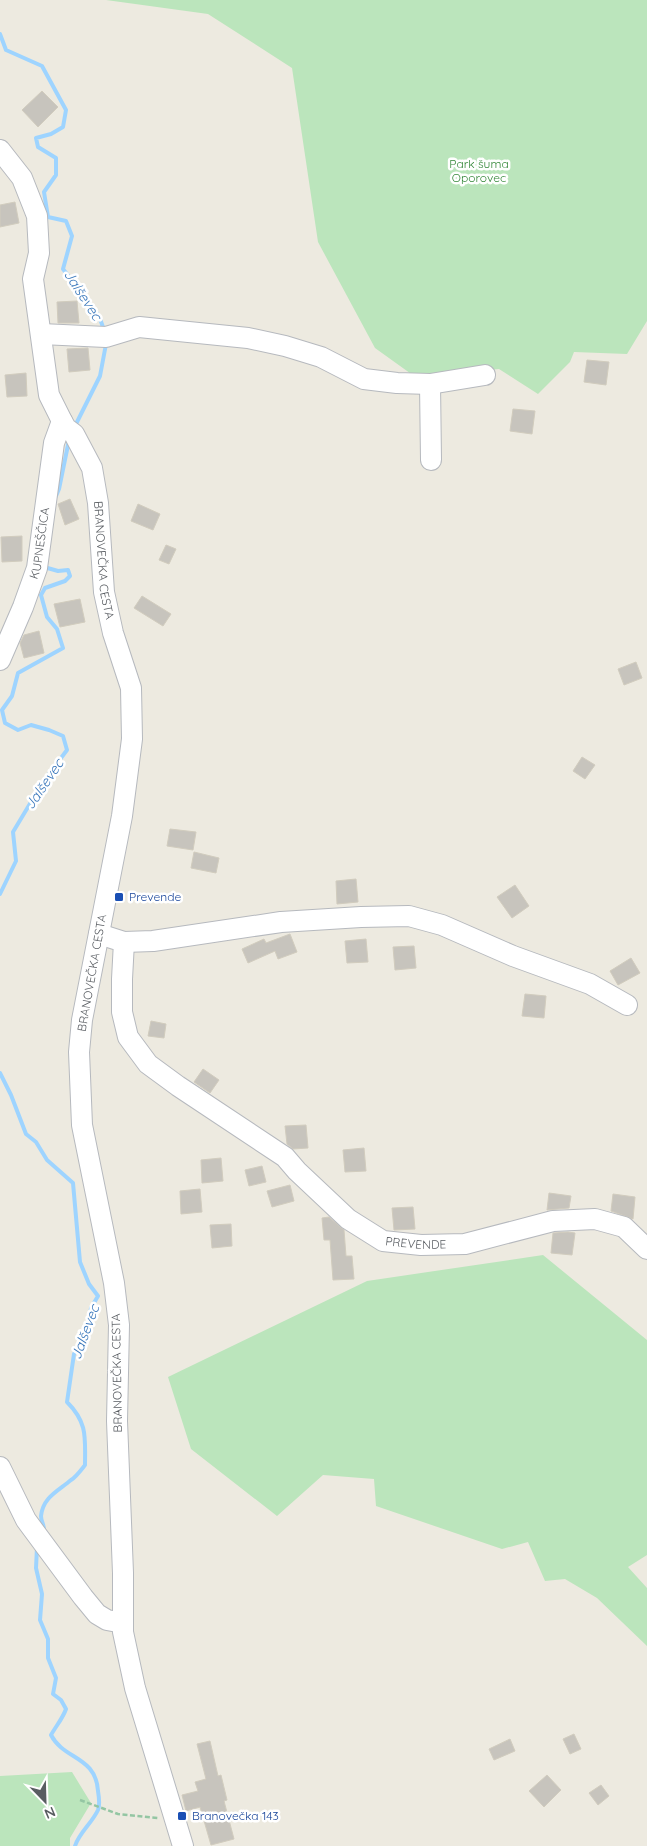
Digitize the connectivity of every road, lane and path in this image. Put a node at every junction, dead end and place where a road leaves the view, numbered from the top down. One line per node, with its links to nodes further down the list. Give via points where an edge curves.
1 (0, 150): 2 (street, BRANOVEČKA CESTA, via 22,178 37,216 39,253 33,279)
2 (41, 334): 4 (street, via 106,337 139,328 248,338 321,357 364,379); 5 (street, BRANOVEČKA CESTA, via 49,395)
3 (485, 375): 4 (street)
4 (430, 384): 6 (street)
5 (67, 428): 7 (street, KUPNEŠČICA, via 54,443 36,568); 8 (street, BRANOVEČKA CESTA, via 92,468 98,503 104,592 131,688 132,739 122,816)
6 (431, 460)
7 (0, 660)
8 (99, 934): 9 (street); 13 (street, BRANOVEČKA CESTA, via 82,1020 82,1125 114,1283 118,1325 117,1421)
9 (124, 942): 10 (street, via 153,941 281,922 410,916 442,925 513,956 590,984); 11 (street, PREVENDE, via 122,1012 128,1037 148,1064 285,1156 348,1219 383,1240 420,1245 464,1244 553,1222 595,1219 624,1227)
10 (627, 1005)
11 (647, 1249)
12 (0, 1467): 13 (street, via 26,1520 83,1597 97,1614)
13 (123, 1623): 15 (street, BRANOVEČKA CESTA, via 135,1688)
14 (80, 1800): 15 (path, via 118,1814)
15 (174, 1817): 16 (street, BRANOVEČKA CESTA)
16 (184, 1846)

